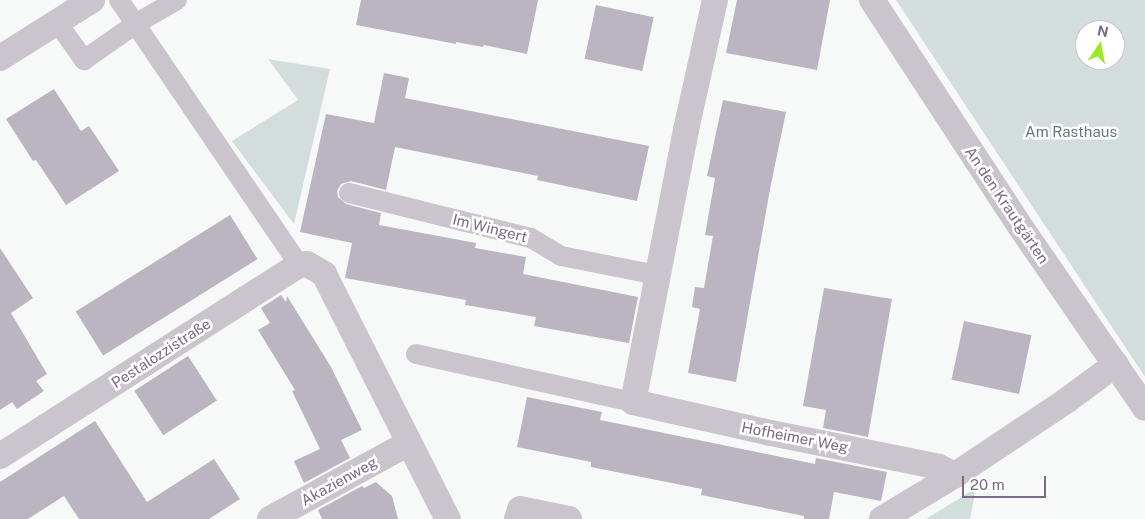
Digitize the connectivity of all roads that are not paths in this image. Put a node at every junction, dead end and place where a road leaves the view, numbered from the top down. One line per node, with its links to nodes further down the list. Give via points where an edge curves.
1 (92, 0): 6 (street)
2 (119, 0): 7 (street)
3 (176, 0): 7 (street)
4 (715, 0): 11 (street)
5 (872, 0): 13 (street, An den Krautgärten, via 1022,229)
6 (58, 22): 7 (street, via 84,60); 8 (street)
7 (137, 23): 10 (street)
8 (4, 49)
9 (349, 193): 11 (street, Im Wingert, via 532,238 561,256)
10 (299, 265): 16 (street, via 307,264 324,274); 17 (street, Pestalozzistraße)
11 (657, 275): 14 (street)
12 (416, 354): 14 (street)
13 (1116, 364): 15 (street, An den Krautgärten); 18 (street, via 1066,402)
14 (633, 402): 18 (street, Hofheimer Weg, via 939,467)
15 (1145, 408)
16 (409, 443): 19 (street, Akazienweg); 20 (street)
17 (0, 456)
18 (955, 475): 23 (street)
19 (270, 519)
20 (448, 519)
21 (517, 519): 22 (street, via 520,509)
22 (569, 519)
23 (882, 519)

